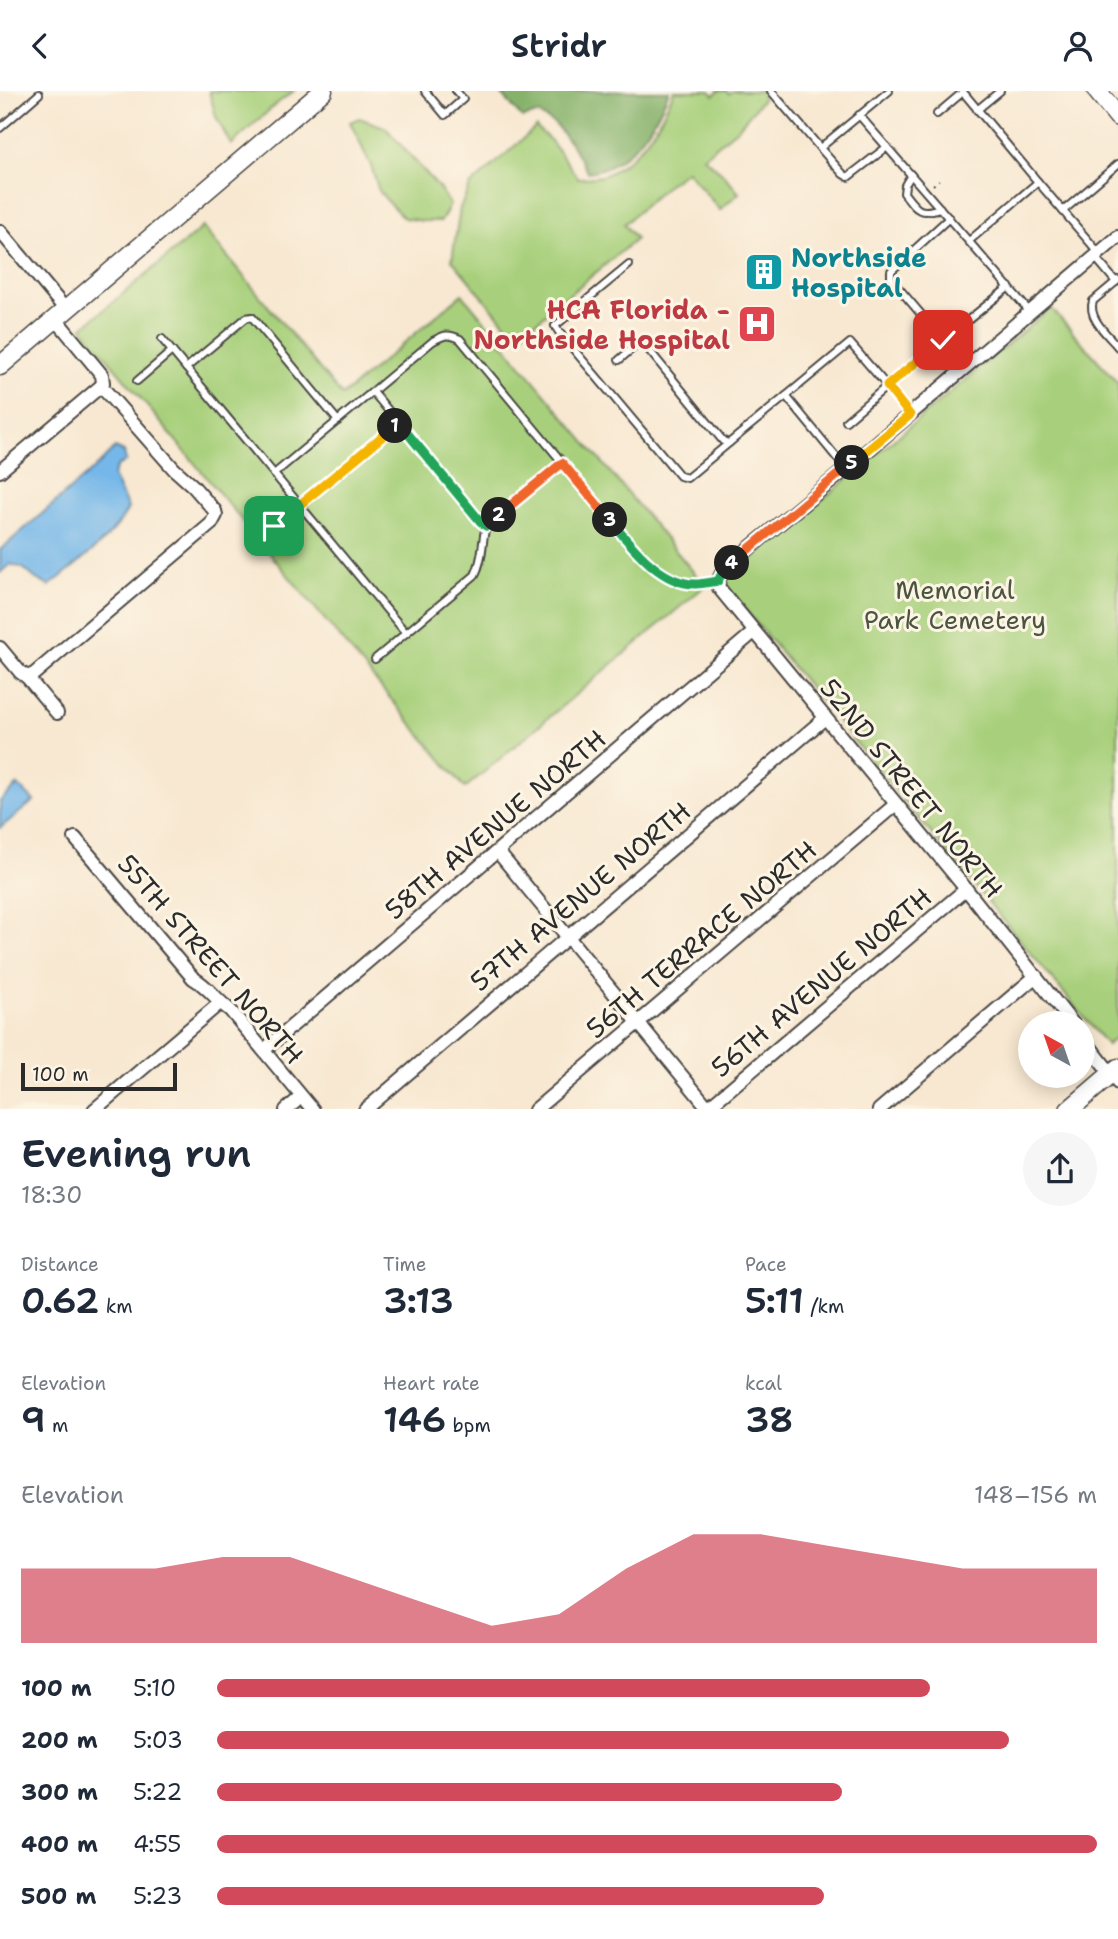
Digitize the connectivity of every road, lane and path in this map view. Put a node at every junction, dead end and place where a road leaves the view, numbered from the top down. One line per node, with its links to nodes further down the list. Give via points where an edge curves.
1 (323, 91): 32 (street)
2 (425, 91): 3 (lane, via 445,115 463,99)
3 (456, 91)
4 (771, 91): 15 (lane)
5 (889, 91): 11 (lane)
6 (1000, 91): 9 (lane)
7 (1097, 91): 12 (street)
8 (39, 94): 13 (lane)
9 (977, 110): 10 (lane, via 963,92); 19 (lane)
10 (937, 114)
11 (859, 115): 14 (lane); 15 (lane)
12 (1118, 117)
13 (0, 128)
14 (887, 147): 15 (lane, via 848,177); 17 (lane)
15 (821, 148)
16 (1118, 164): 22 (lane)
17 (911, 175): 21 (lane); 21 (lane, via 904,194 917,209 926,213)
18 (939, 180): 20 (path)
19 (1038, 182): 22 (lane); 26 (lane)
20 (932, 185)
21 (940, 208): 23 (lane)
22 (1063, 211): 27 (lane)
23 (949, 218): 26 (lane); 34 (lane, via 891,271 891,278)
24 (0, 231): 32 (street)
25 (1118, 237): 27 (street)
26 (969, 241): 30 (lane)
27 (1097, 255): 29 (lane); 31 (street)
28 (629, 265): 49 (lane, via 555,326 680,476 687,478)
29 (1117, 281): 35 (lane, via 1091,306 1094,318)
30 (1009, 287): 31 (lane); 34 (lane)
31 (1031, 312): 45 (street)
32 (61, 314): 38 (street); 41 (street, via 102,375)
33 (162, 339): 36 (lane)
34 (943, 340): 42 (lane)
35 (1118, 347)
36 (172, 352): 39 (lane); 40 (lane)
37 (620, 360): 49 (lane, via 640,342 644,344)
38 (0, 366)
39 (186, 368): 46 (lane, via 252,317); 53 (lane)
40 (137, 381)
41 (102, 386): 52 (street); 62 (street, via 216,515 211,524)
42 (887, 386): 44 (lane, via 850,343); 45 (lane); 47 (lane)
43 (373, 392): 46 (lane); 48 (lane); 50 (lane, via 433,341 452,335)
44 (786, 396): 49 (lane); 51 (lane)
45 (910, 415): 51 (street)
46 (338, 421): 53 (lane)
47 (846, 421)
48 (399, 423): 54 (lane); 56 (lane)
49 (729, 443)
50 (562, 463): 56 (lane); 57 (lane, via 655,568 694,585)
51 (846, 469): 57 (street, via 724,569)
52 (0, 471)
53 (274, 474): 54 (lane)
54 (299, 505): 55 (lane); 59 (lane)
55 (274, 526)
56 (486, 526): 59 (lane, via 475,575)
57 (718, 581): 58 (street, 52ND STREET NORTH)
58 (754, 632): 64 (street, 52ND STREET NORTH); 67 (street, 58TH AVENUE NORTH)
59 (406, 633): 61 (lane)
60 (0, 648): 62 (street)
61 (375, 659)
62 (27, 677): 63 (street)
63 (57, 713)
64 (825, 718): 65 (street, 52ND STREET NORTH); 69 (street, 57TH AVENUE NORTH)
65 (896, 804): 68 (street, 52ND STREET NORTH); 73 (street, 56TH TERRACE NORTH)
66 (75, 838): 71 (street, 55TH STREET NORTH, via 193,978 207,986)
67 (498, 852): 69 (street); 74 (street, 58TH AVENUE NORTH)
68 (966, 889): 70 (street, 52ND STREET NORTH); 83 (street, 56TH AVENUE NORTH)
69 (568, 937): 73 (street); 81 (street, 57TH AVENUE NORTH)
70 (1036, 976): 72 (street, 52ND STREET NORTH); 84 (street)
71 (220, 1003): 74 (street, 55TH STREET NORTH); 78 (street)
72 (1063, 1011)
73 (638, 1023): 82 (street, 56TH TERRACE NORTH); 83 (street)
74 (264, 1050): 77 (street, 55TH STREET NORTH)
75 (1096, 1053): 76 (street)
76 (1116, 1075): 85 (street)
77 (301, 1097): 79 (street); 80 (street, 55TH STREET NORTH)
78 (94, 1109)
79 (286, 1109)
80 (313, 1109)
81 (365, 1109)
82 (535, 1109)
83 (708, 1109)
84 (879, 1109)
85 (1069, 1109)

